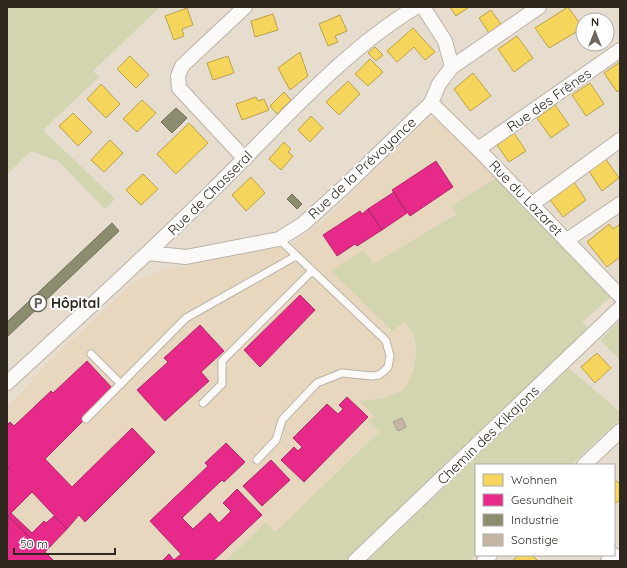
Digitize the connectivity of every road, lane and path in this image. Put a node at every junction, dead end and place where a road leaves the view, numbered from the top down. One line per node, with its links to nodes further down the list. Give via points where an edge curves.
1 (245, 7): 10 (street, via 182,66 178,76 179,88)
2 (416, 7): 10 (street, Rue de Chasseral, via 390,23 348,56)
3 (423, 7): 6 (street, via 445,41)
4 (540, 7): 6 (street, Rue de la Prévoyance)
5 (620, 50): 9 (street, Rue des Frênes)
6 (452, 67): 7 (street, Rue de la Prévoyance, via 439,84)
7 (431, 103): 9 (street, Rue du Lazaret); 13 (street, Rue de la Prévoyance, via 303,224)
8 (620, 140): 11 (street)
9 (478, 149): 11 (street, Rue du Lazaret)
10 (244, 159): 15 (street, Rue de Chasseral)
11 (532, 204): 14 (street, Rue du Lazaret)
12 (620, 204): 14 (street)
13 (279, 239): 15 (street, Rue de la Prévoyance, via 186,257); 16 (lane)
14 (567, 240): 18 (street, Rue du Lazaret)
15 (148, 253): 21 (street, Rue de Chasseral)
16 (296, 256): 17 (lane); 22 (lane, via 186,318)
17 (312, 271): 23 (lane, via 222,361 222,384); 26 (lane, via 386,341 390,361 388,367 379,375 342,373 317,383 282,420 276,440)
18 (620, 296)
19 (620, 308): 28 (street, Chemin des Kikajons)
20 (91, 354): 22 (lane)
21 (7, 383)
22 (121, 384): 24 (lane)
23 (203, 403)
24 (86, 419)
25 (620, 431): 27 (street)
26 (257, 460)
27 (585, 464)
28 (355, 561)

